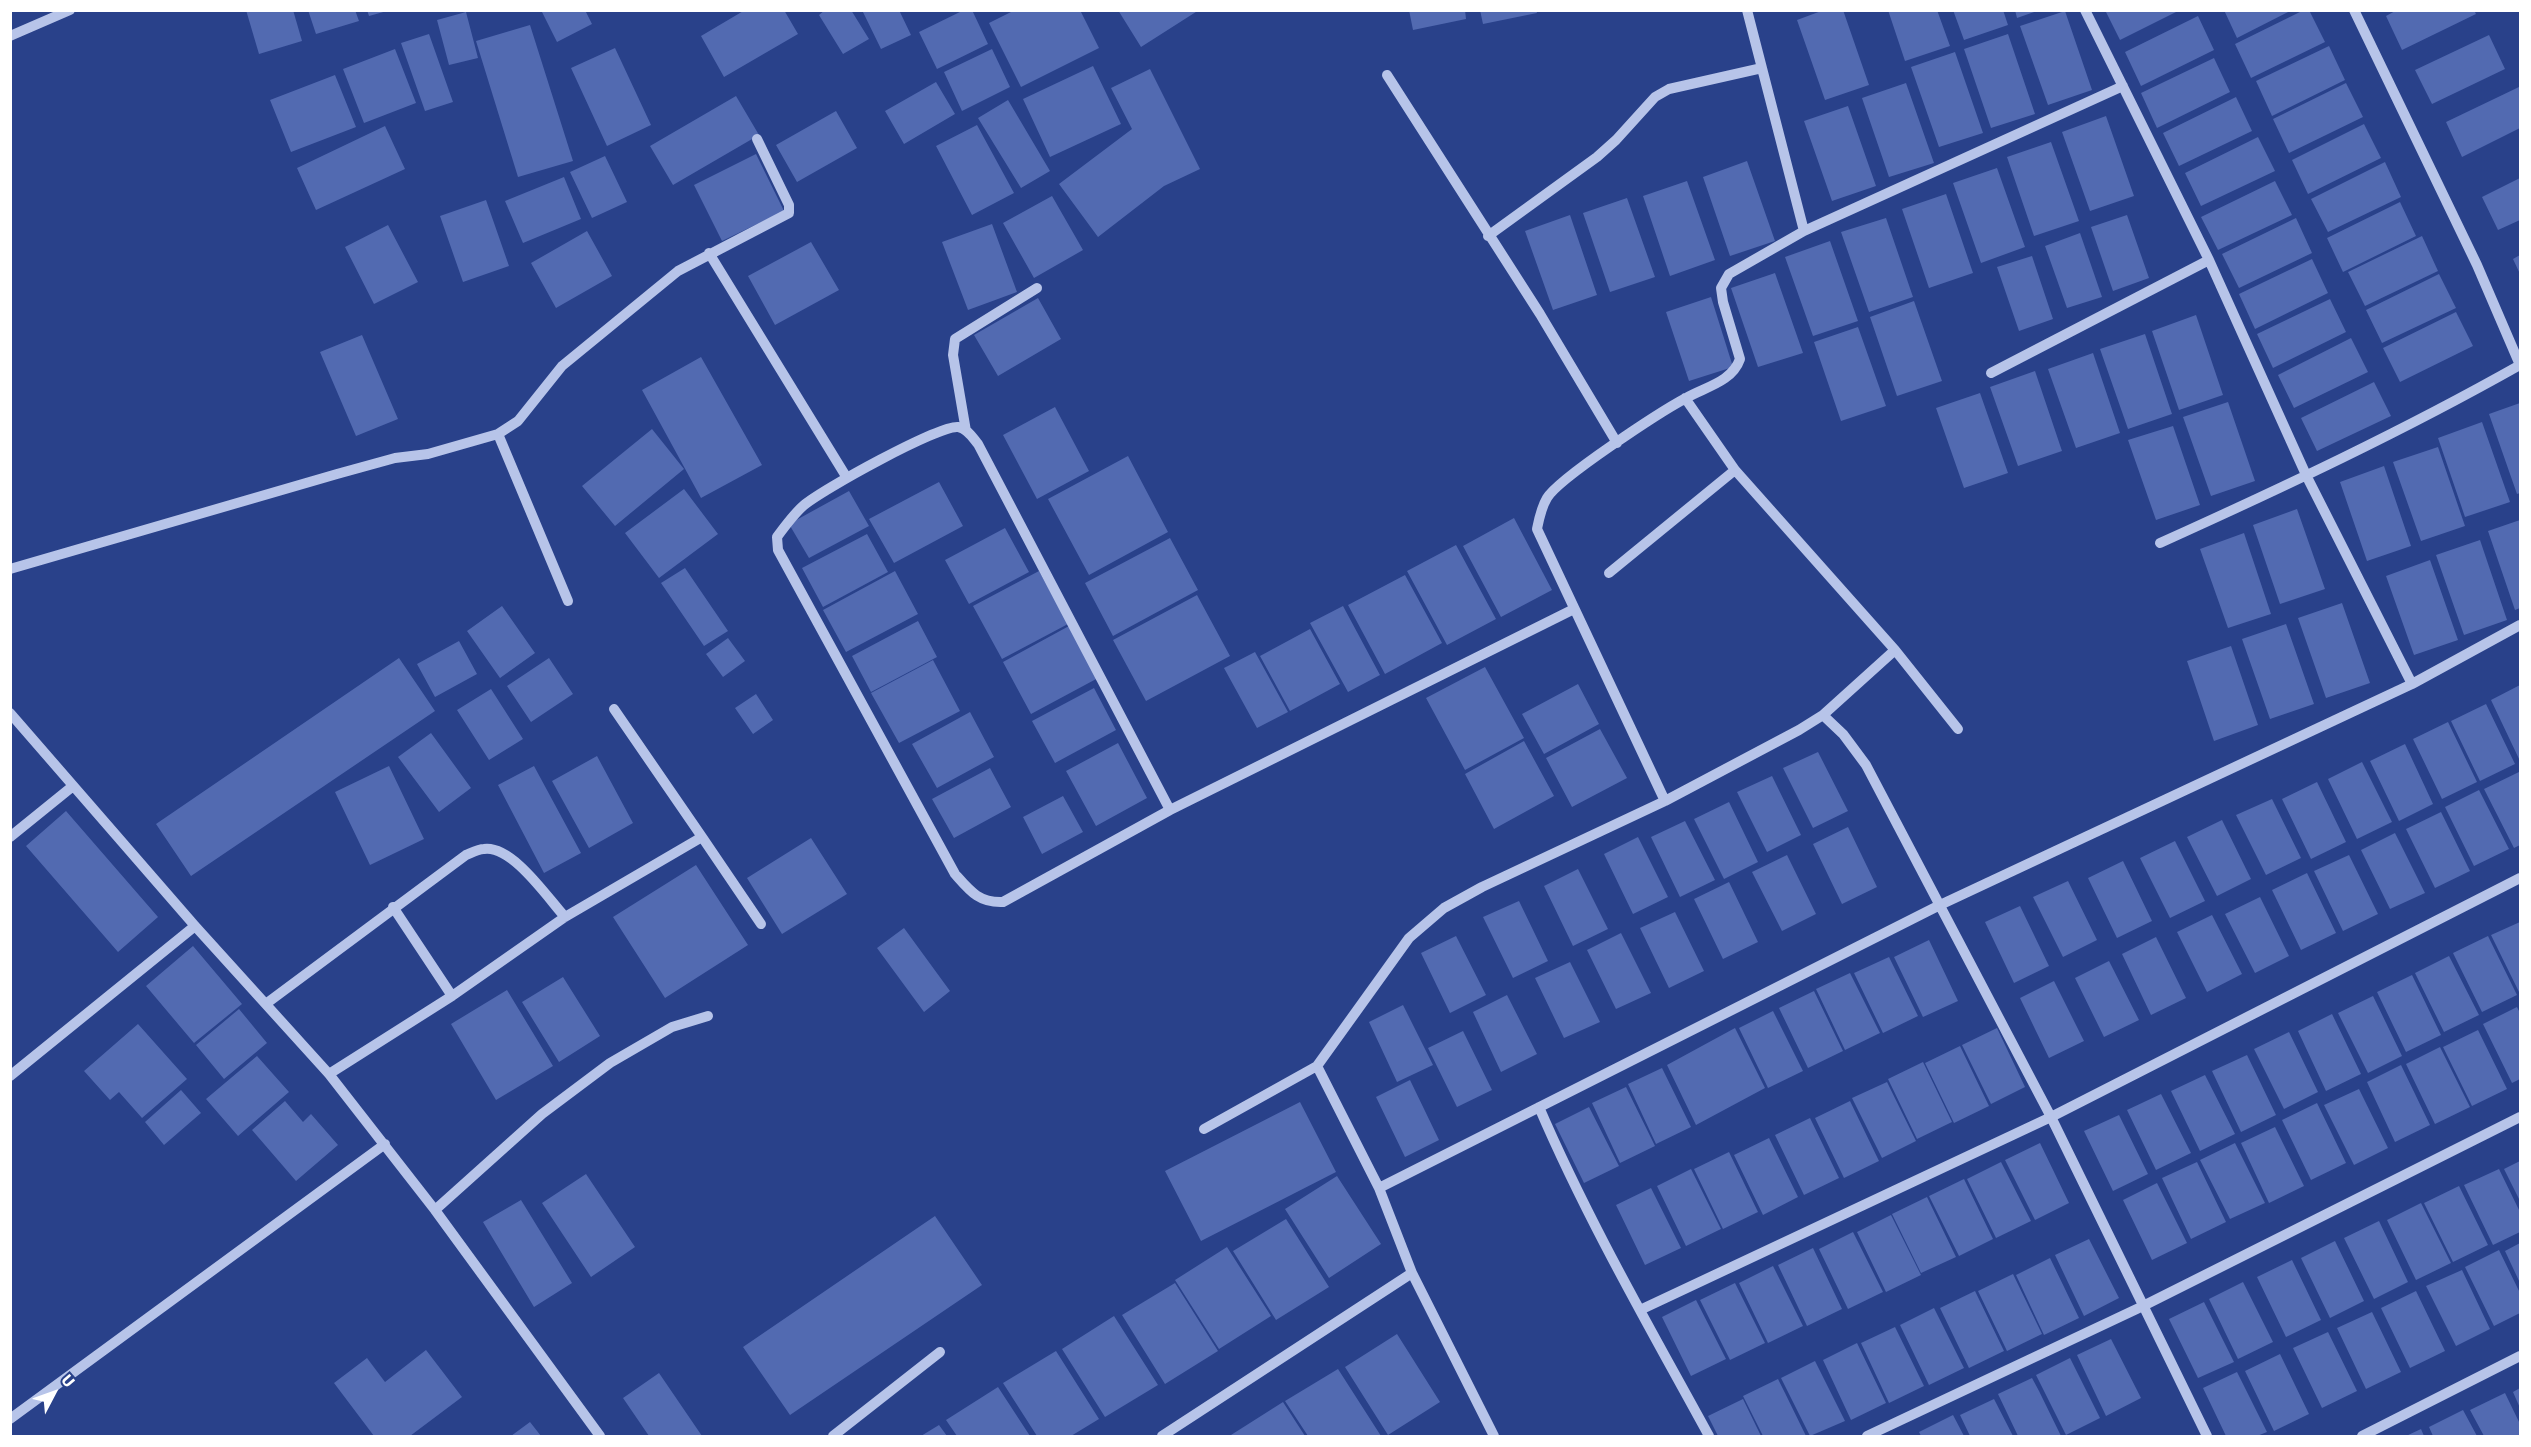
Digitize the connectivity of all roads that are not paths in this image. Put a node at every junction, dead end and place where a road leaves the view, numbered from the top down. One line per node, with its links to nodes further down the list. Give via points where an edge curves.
1 (70, 10): 5 (street)
2 (2085, 10): 8 (street)
3 (2354, 10): 15 (street, via 2477,265)
4 (1750, 11): 6 (street)
5 (10, 36)
6 (1762, 68): 10 (street); 11 (street, via 1669,89 1655,97 1598,157)
7 (1388, 75): 11 (street)
8 (2123, 86): 10 (street); 13 (street)
9 (757, 139): 12 (street, via 789,205 789,213)
10 (1804, 231): 17 (street, via 1729,274 1721,288 1740,359 1728,378)
11 (1488, 236): 20 (street)
12 (709, 254): 19 (street, via 678,271 562,366 518,421); 23 (street)
13 (2209, 260): 16 (street); 22 (street)
14 (1037, 288): 18 (street, via 955,339 952,356)
15 (2520, 365): 22 (street, via 2463,399)
16 (1991, 373)
17 (1685, 398): 20 (street); 21 (street)
18 (966, 430): 23 (street, via 958,427 939,431); 38 (street, via 978,444)
19 (498, 434): 25 (street, via 337,474); 27 (street)
20 (1617, 443): 28 (street, via 1548,496 1537,529)
21 (1735, 470): 26 (street); 30 (street)
22 (2307, 477): 24 (street); 31 (street)
23 (847, 478): 38 (street, via 805,504 777,537 778,550 955,874 968,889 988,903 1003,902)
24 (2160, 543)
25 (10, 569)
26 (1609, 573)
27 (568, 601)
28 (1574, 609): 37 (street); 38 (street)
29 (2520, 625): 31 (street)
30 (1895, 650): 34 (street); 35 (street)
31 (2412, 684): 42 (street)
32 (614, 709): 40 (street)
33 (10, 713): 36 (street)
34 (1823, 715): 37 (street); 42 (street, via 1844,734 1866,765)
35 (1958, 729)
36 (73, 786): 39 (street); 46 (street)
37 (1665, 801): 50 (street, via 1444,908 1409,938)
38 (1170, 810)
39 (10, 837)
40 (702, 837): 44 (street); 45 (street)
41 (2520, 878): 54 (street)
42 (1940, 905): 53 (street); 54 (street)
43 (393, 907): 44 (street, via 466,855 484,848 512,857); 47 (street); 48 (street)
44 (565, 917): 47 (street)
45 (761, 924)
46 (195, 926): 48 (street); 52 (street)
47 (452, 996): 51 (street)
48 (267, 1003): 51 (street)
49 (708, 1016): 59 (street, via 672,1027 610,1063 542,1114)
50 (1317, 1066): 56 (street); 58 (street)
51 (329, 1074): 57 (street)
52 (10, 1076)
53 (1539, 1107): 58 (street); 62 (street, via 1565,1167)
54 (2051, 1117): 61 (street); 62 (street)
55 (2520, 1117): 61 (street)
56 (1204, 1129)
57 (385, 1144): 59 (street); 65 (street)
58 (1379, 1188): 60 (street)
59 (435, 1210): 66 (street)
60 (1412, 1273): 68 (street); 69 (street)
61 (2141, 1306): 71 (street); 72 (street)
62 (1640, 1310): 70 (street)
63 (940, 1352): 67 (street)
64 (2520, 1356): 73 (street)
65 (10, 1419)
66 (600, 1437)
67 (833, 1437)
68 (1162, 1437)
69 (1494, 1437)
70 (1709, 1437)
71 (1867, 1437)
72 (2207, 1437)
73 (2362, 1437)

